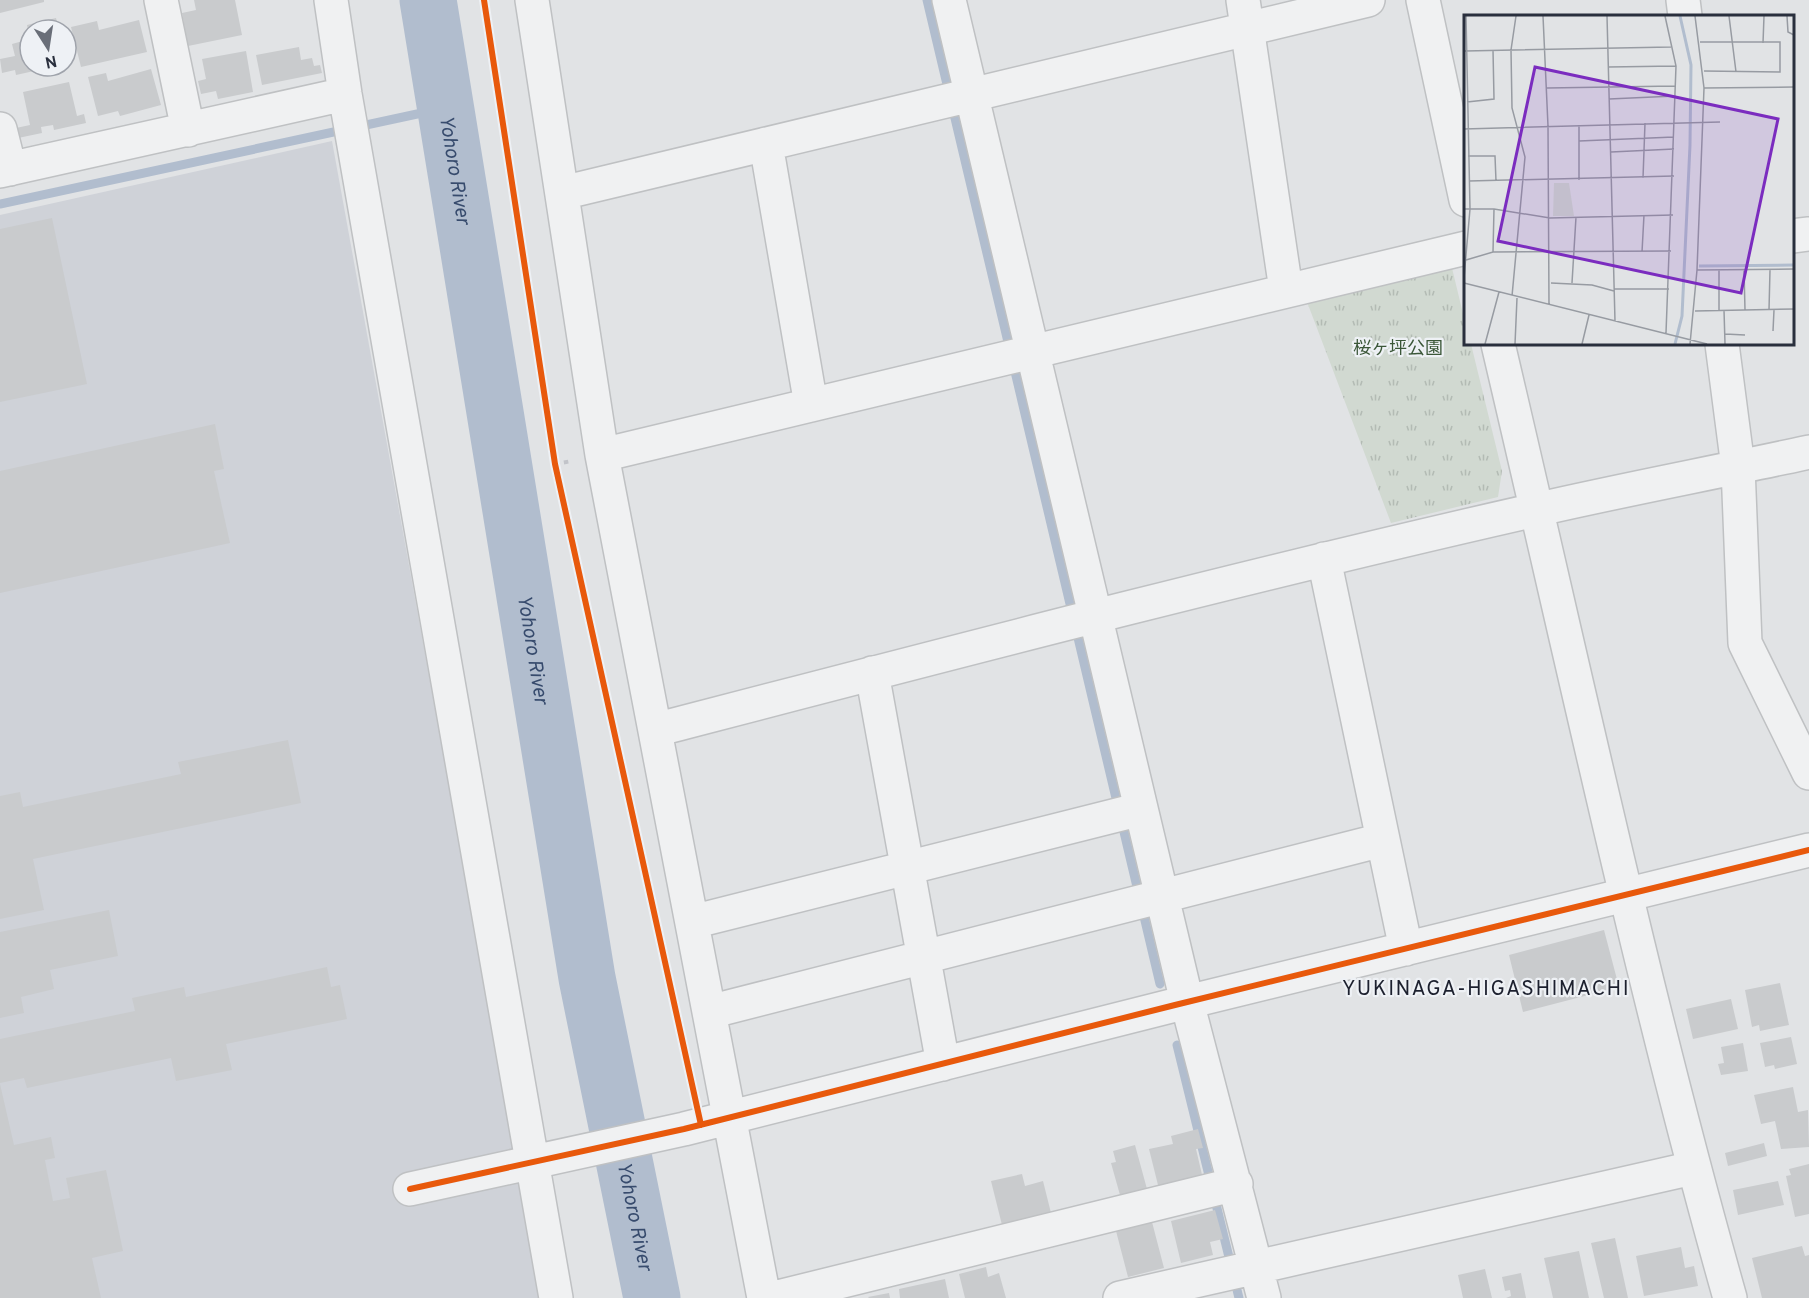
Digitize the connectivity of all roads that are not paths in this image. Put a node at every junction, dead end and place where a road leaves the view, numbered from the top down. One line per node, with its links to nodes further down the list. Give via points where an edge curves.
1 (161, 0): 13 (street)
2 (331, 0): 10 (street)
3 (532, 0): 17 (street)
4 (949, 0): 11 (street)
5 (1368, 0): 8 (street)
6 (1423, 0): 16 (street)
7 (1683, 0): 9 (street)
8 (1245, 15): 11 (street); 21 (street)
9 (1685, 15)
10 (345, 94): 13 (street); 48 (street)
11 (971, 95): 14 (street); 24 (street)
12 (0, 129): 15 (street)
13 (188, 130): 15 (street)
14 (766, 144): 17 (street); 25 (street)
15 (5, 170)
16 (1464, 191)
17 (562, 193): 27 (street)
18 (1809, 234): 19 (street)
19 (1794, 236)
20 (1464, 248): 21 (street)
21 (1286, 290): 24 (street)
22 (1498, 345): 29 (street)
23 (1722, 345): 28 (street)
24 (1031, 350): 25 (street); 31 (street)
25 (811, 405): 27 (street)
26 (1809, 452): 28 (street)
27 (602, 455): 33 (street)
28 (1738, 467): 29 (street); 34 (street, via 1745,643)
29 (1537, 509): 30 (street); 39 (street)
30 (1324, 559): 31 (street); 36 (street)
31 (1093, 618): 32 (street); 35 (street)
32 (872, 673): 33 (street); 38 (street)
33 (655, 730): 41 (street)
34 (1809, 773)
35 (1141, 808): 38 (street); 40 (street)
36 (1382, 840): 40 (street); 42 (street)
37 (1809, 850): 39 (street)
38 (908, 867): 41 (street); 43 (street)
39 (1624, 895): 42 (street); 49 (street)
40 (1162, 897): 43 (street); 44 (street)
41 (692, 922): 45 (street)
42 (1406, 949): 44 (street)
43 (924, 957): 45 (street); 46 (street)
44 (1187, 1002): 46 (street); 50 (street)
45 (709, 1012): 47 (street)
46 (943, 1064): 47 (street)
47 (729, 1118): 48 (street); 54 (street)
48 (548, 1159): 51 (street); 53 (street)
49 (1693, 1168): 52 (street); 57 (street)
50 (1236, 1184): 52 (street); 55 (street)
51 (410, 1189)
52 (1261, 1282): 56 (street)
53 (556, 1298)
54 (764, 1298)
55 (774, 1298)
56 (1120, 1298)
57 (1730, 1298)

